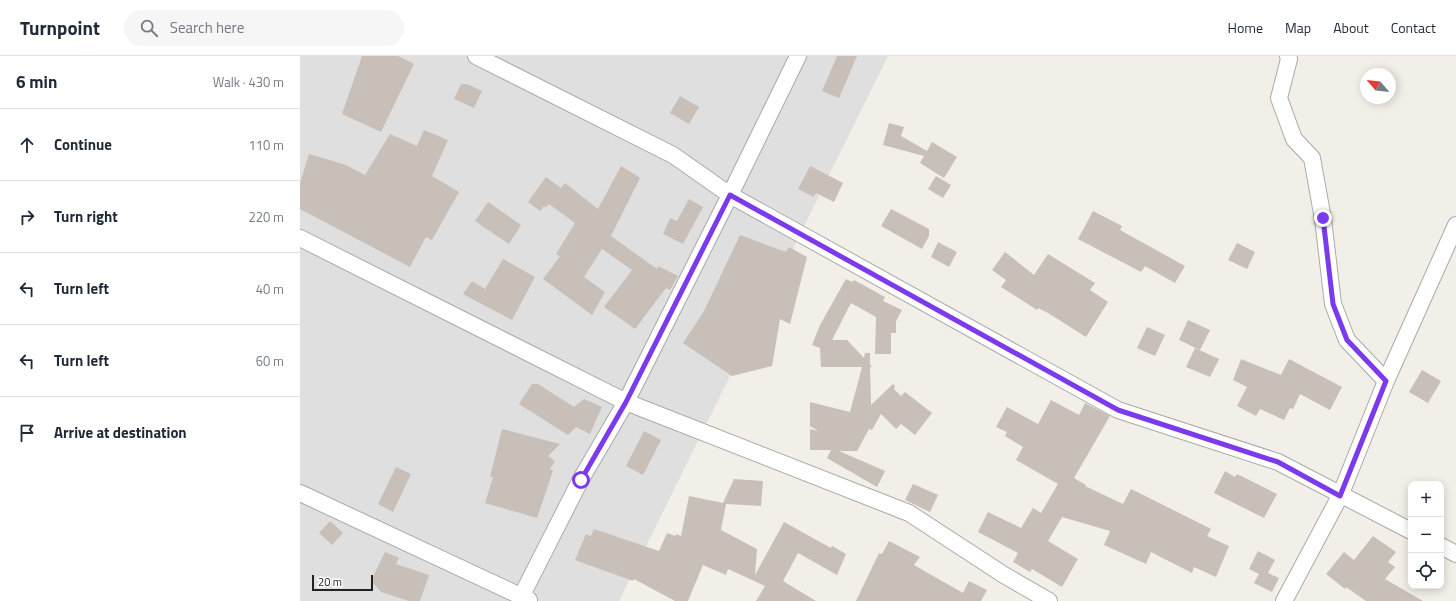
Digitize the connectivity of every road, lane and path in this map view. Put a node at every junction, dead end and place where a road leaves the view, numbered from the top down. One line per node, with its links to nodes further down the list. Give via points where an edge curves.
1 (476, 56): 4 (street, via 673,156)
2 (798, 56): 4 (street)
3 (1288, 56): 7 (street, via 1280,98 1294,139 1312,158 1323,218 1333,304 1347,340)
4 (730, 195): 8 (street); 10 (street, via 1118,410 1278,462)
5 (1456, 225): 7 (street)
6 (300, 238): 8 (street)
7 (1386, 381): 10 (street)
8 (626, 402): 14 (street, via 581,480); 15 (street, via 909,513)
9 (300, 493): 14 (street)
10 (1340, 496): 11 (street); 16 (street)
11 (1408, 530)
12 (1444, 548): 13 (street)
13 (1456, 554)
14 (526, 599)
15 (1049, 601)
16 (1284, 601)

